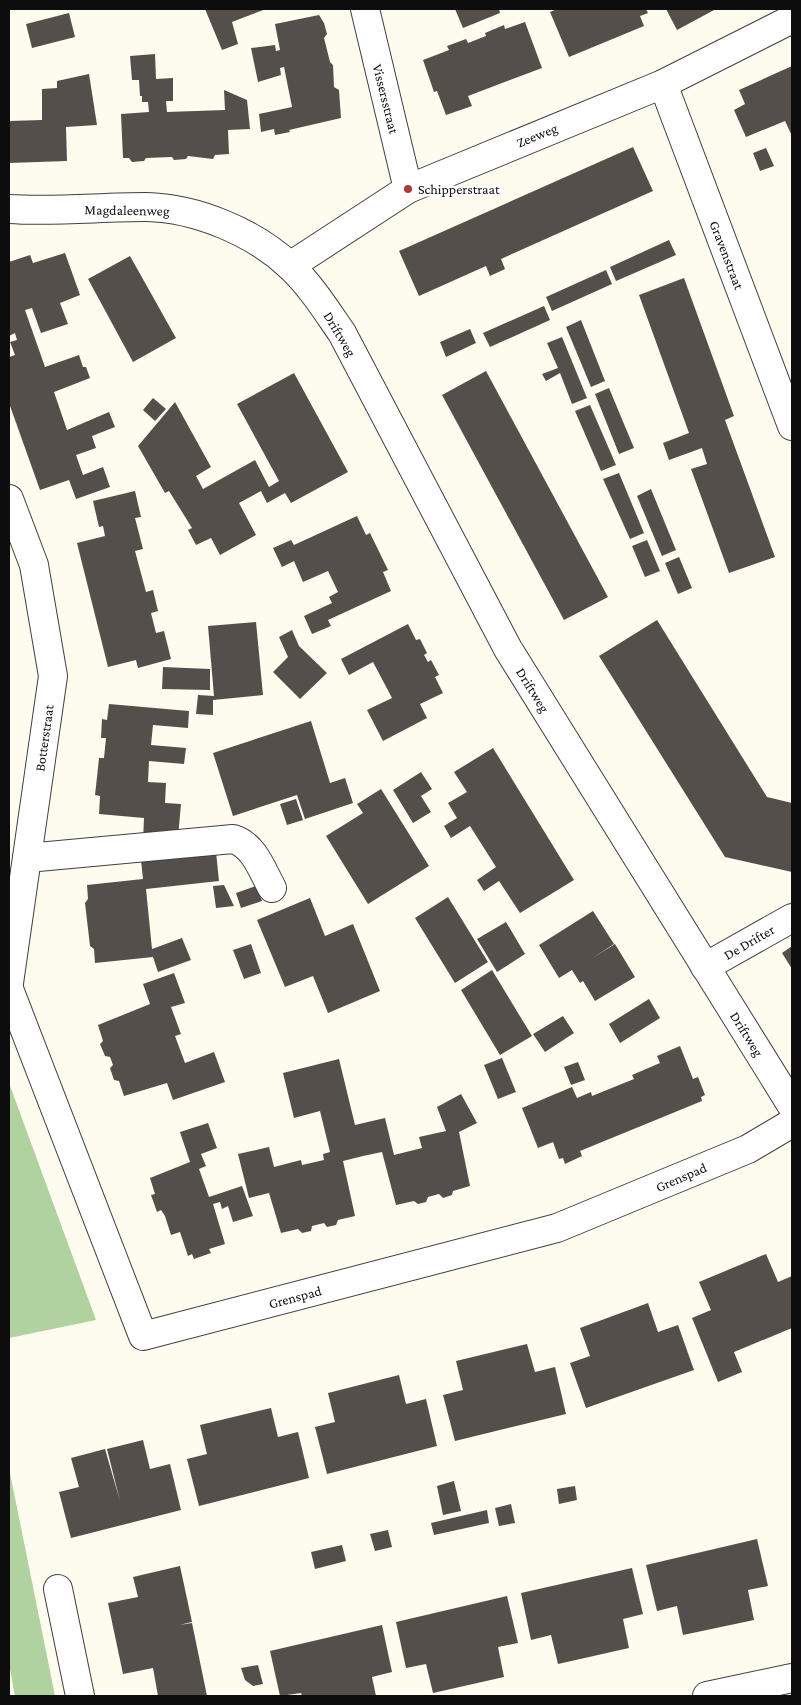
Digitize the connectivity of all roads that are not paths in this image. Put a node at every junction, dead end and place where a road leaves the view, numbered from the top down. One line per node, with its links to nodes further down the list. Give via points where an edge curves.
1 (365, 9): 4 (street, Vissersstraat)
2 (792, 18): 3 (street, Zeeweg)
3 (662, 84): 4 (street, Zeeweg); 7 (street, Gravenstraat)
4 (408, 189): 6 (street, Zeeweg)
5 (9, 209): 6 (street, Magdaleenweg, via 147,207 187,212 224,223)
6 (290, 266): 12 (street, Driftweg, via 318,297 342,333 508,649)
7 (792, 426)
8 (9, 499): 9 (street, Botterstraat, via 34,565 53,676)
9 (27, 858): 10 (street, via 233,840 252,851); 13 (street, Botterstraat)
10 (272, 888)
11 (792, 918): 12 (street, De Drifter)
12 (705, 967): 15 (street, Driftweg)
13 (9, 983)
14 (9, 989): 16 (street, Grenspad, via 143,1336 557,1228 748,1149)
15 (792, 1106)
16 (792, 1123)
17 (58, 1589): 19 (street)
18 (792, 1678): 20 (street)
19 (80, 1696)
20 (707, 1696)

